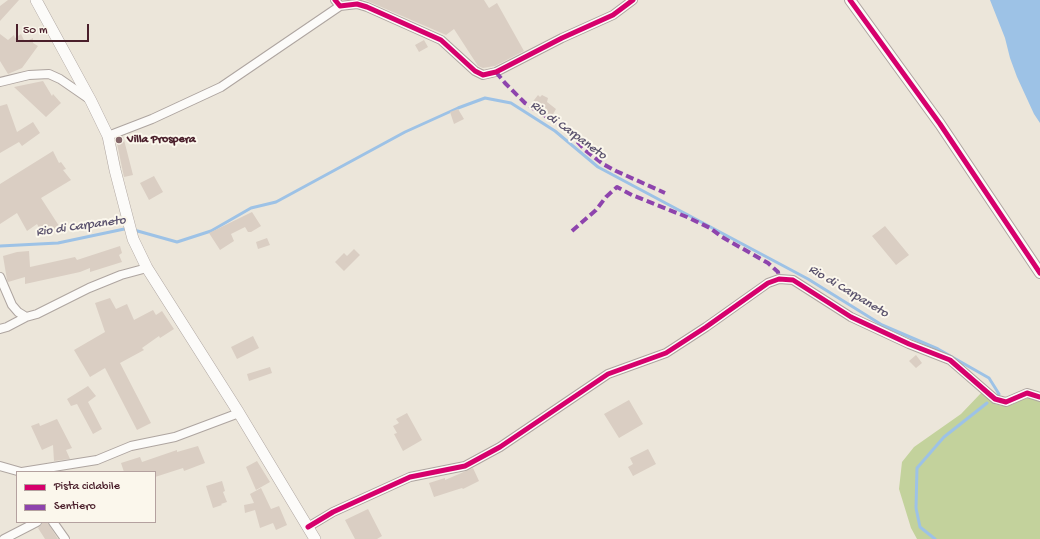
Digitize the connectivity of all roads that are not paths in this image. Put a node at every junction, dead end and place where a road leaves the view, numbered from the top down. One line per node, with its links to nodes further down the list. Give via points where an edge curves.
1 (36, 0): 6 (main road)
2 (634, 0): 4 (street, via 613,15 496,72 483,75 475,71 441,40 367,7)
3 (850, 0): 9 (street, via 940,124)
4 (337, 3): 7 (street, via 221,87)
5 (0, 82): 6 (street, via 29,75 49,74)
6 (91, 101): 7 (main road)
7 (108, 136): 8 (main road, via 133,239)
8 (147, 268): 11 (street, via 121,275 38,314); 14 (main road)
9 (1040, 273)
10 (0, 277): 11 (street, via 12,305)
11 (26, 317): 12 (street)
12 (0, 329)
13 (1040, 397): 20 (street, via 1027,393 1006,402 995,399 950,360 851,317 793,280 779,279 768,283 666,352 608,374 500,447 465,466 410,478 333,512)
14 (239, 412): 17 (street, via 175,436 131,446 97,460); 20 (main road)
15 (0, 466): 16 (street)
16 (18, 471)
17 (27, 471)
18 (35, 523): 21 (street)
19 (54, 523): 22 (street)
20 (308, 527): 23 (main road)
21 (4, 539)
22 (65, 539)
23 (315, 539)

